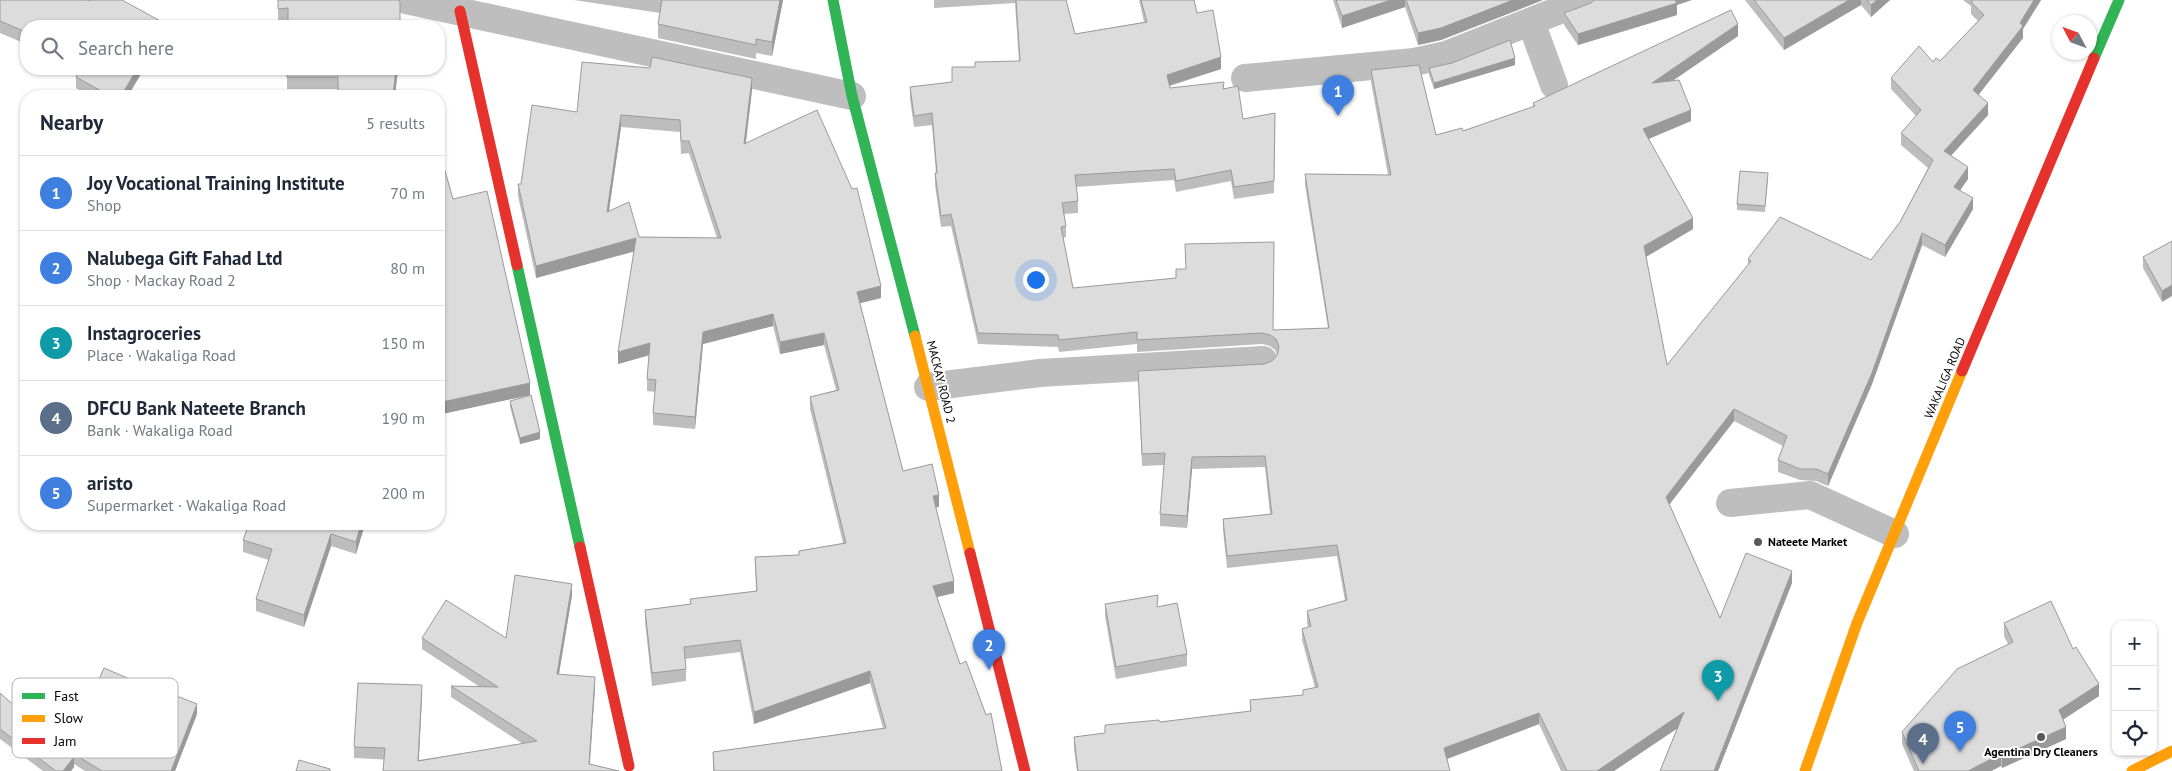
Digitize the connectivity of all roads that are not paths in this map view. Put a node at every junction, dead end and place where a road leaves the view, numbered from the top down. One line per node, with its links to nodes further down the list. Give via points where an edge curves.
1 (406, 0): 5 (street)
2 (833, 0): 9 (street, MACKAY ROAD 2)
3 (1585, 0): 6 (street)
4 (2119, 0): 13 (street, WAKALIGA ROAD)
5 (460, 11): 9 (street); 15 (street)
6 (1532, 22): 7 (street, via 1446,55 1414,62); 8 (street)
7 (1245, 78)
8 (1554, 85)
9 (852, 96): 11 (street, MACKAY ROAD 2)
10 (1263, 360): 11 (street, via 1040,373)
11 (928, 387): 16 (street, MACKAY ROAD 2)
12 (1730, 503): 13 (street, via 1810,495)
13 (1894, 534): 17 (street, WAKALIGA ROAD, via 1857,623)
14 (2172, 752): 18 (street)
15 (629, 766)
16 (1025, 771)
17 (1805, 771)
18 (2134, 771)

